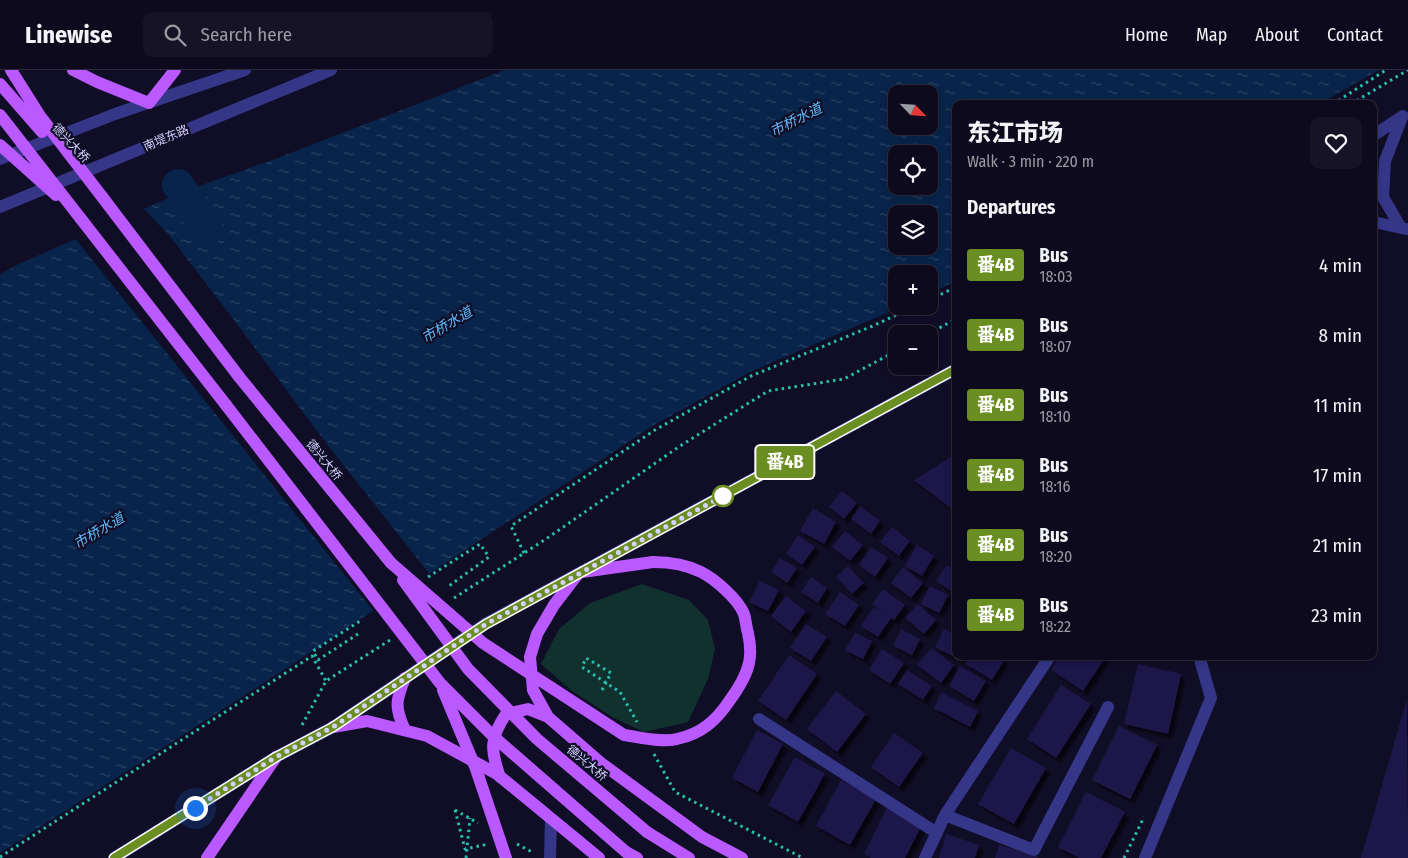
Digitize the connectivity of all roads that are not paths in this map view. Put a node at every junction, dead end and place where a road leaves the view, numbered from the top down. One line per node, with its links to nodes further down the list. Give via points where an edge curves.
1 (11, 70): 13 (main road, bridge, via 40,116)
2 (73, 70): 7 (main road)
3 (175, 70): 7 (main road)
4 (245, 70): 7 (street)
5 (331, 70): 14 (street, 南堤东路)
6 (0, 84): 13 (main road, 德兴大桥, bridge)
7 (149, 103): 12 (street)
8 (0, 115): 15 (main road, bridge)
9 (1405, 115): 10 (street); 17 (street, via 1385,161 1383,197)
10 (1377, 133)
11 (0, 145): 15 (main road, bridge)
12 (0, 159)
13 (103, 198): 19 (main road, 德兴大桥, via 246,385)
14 (0, 207)
15 (81, 219): 24 (main road, bridge)
16 (1377, 223): 17 (street)
17 (1404, 229)
18 (952, 372): 20 (street)
19 (390, 563): 20 (main road, bridge, via 483,643 624,735 675,740 708,727 741,683 749,663 750,641 744,614 733,598 701,572 666,562); 41 (main road, 德兴大桥, bridge, via 468,669 537,738 647,832)
20 (579, 573): 23 (street, via 486,624); 26 (main road, via 537,634 530,657 533,690)
21 (1047, 660): 32 (street)
22 (1200, 660): 44 (street, via 1211,698)
23 (405, 678): 28 (street); 29 (main road, via 397,697 399,716)
24 (440, 683): 36 (main road, bridge, via 494,737); 38 (main road, bridge, via 476,769)
25 (1108, 707): 32 (street, via 1034,850)
26 (548, 717): 31 (main road, via 528,709 506,714 496,729 492,744); 42 (main road, via 601,763 702,836)
27 (759, 719): 34 (street)
28 (333, 727): 29 (main road, via 367,721); 30 (street)
29 (405, 730): 31 (main road, via 427,736)
30 (276, 757): 35 (main road); 37 (street)
31 (500, 777): 33 (main road)
32 (945, 815): 34 (street)
33 (551, 819): 39 (street); 40 (main road)
34 (937, 833): 43 (street)
35 (210, 853)
36 (632, 855)
37 (114, 858)
38 (506, 858)
39 (550, 858)
40 (599, 858)
41 (689, 858)
42 (742, 858)
43 (925, 858)
44 (1146, 858)

